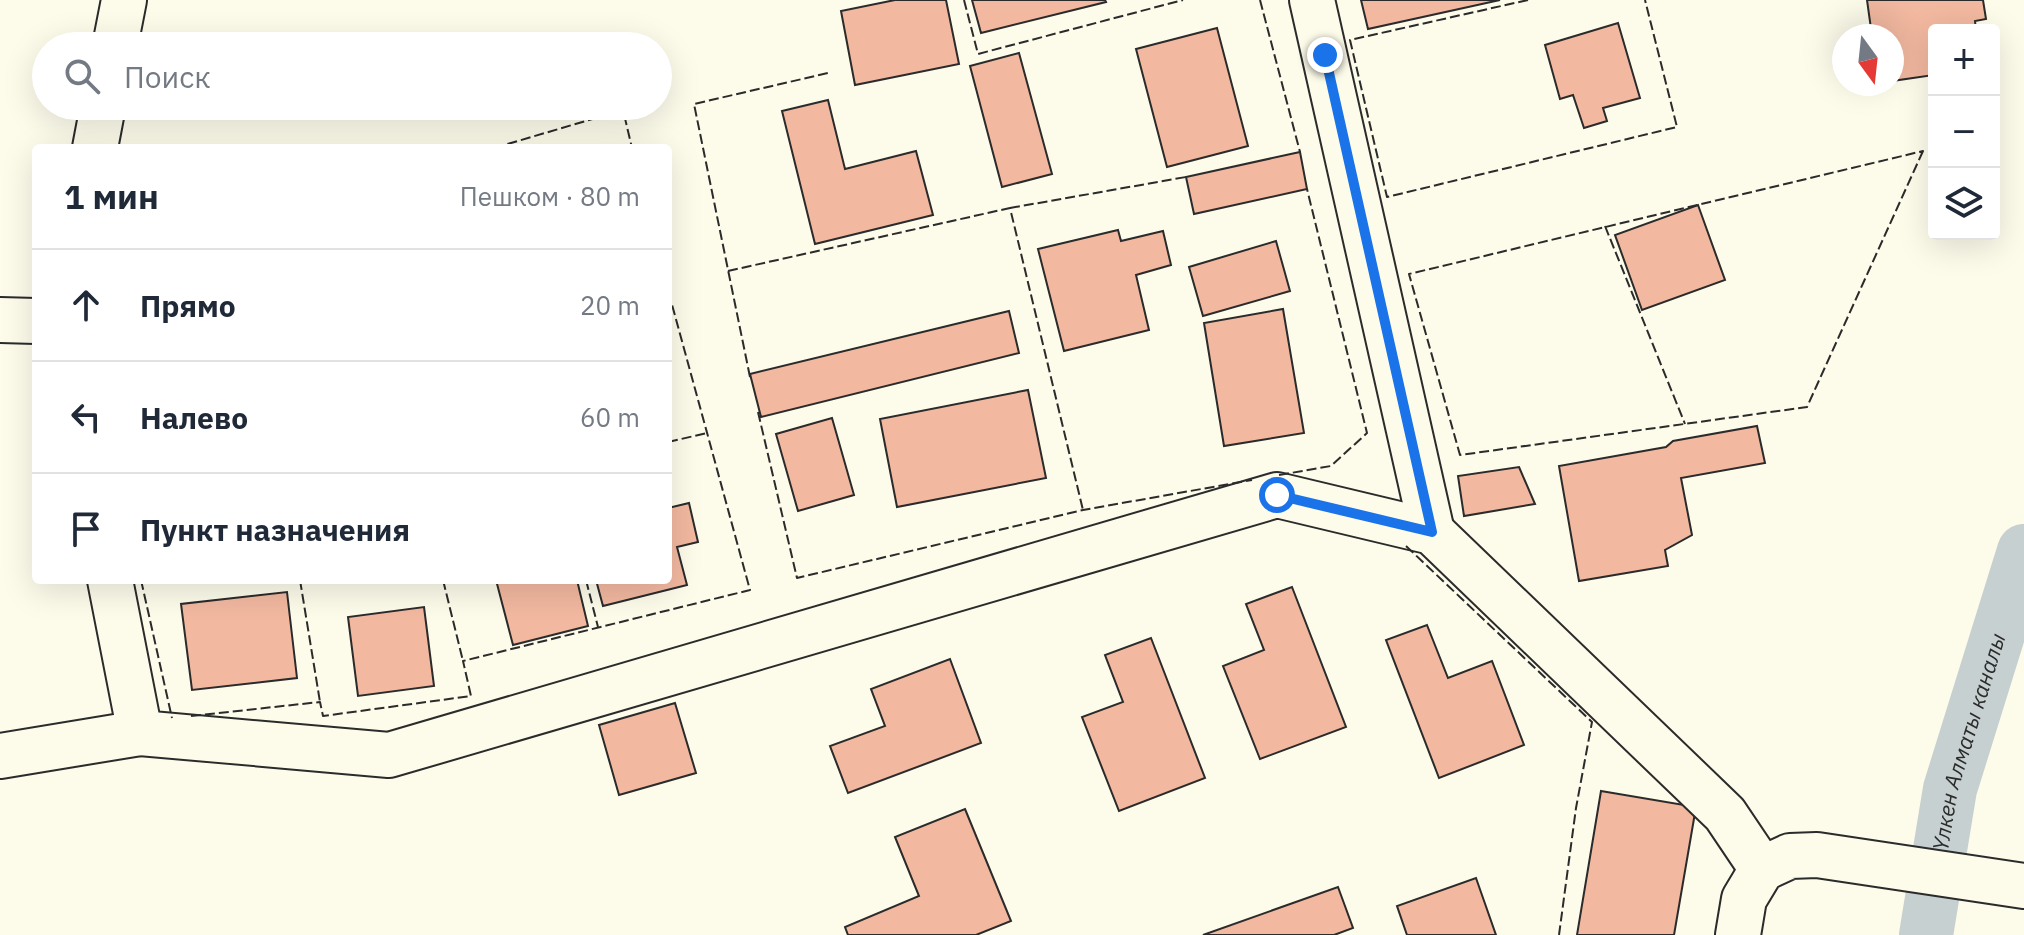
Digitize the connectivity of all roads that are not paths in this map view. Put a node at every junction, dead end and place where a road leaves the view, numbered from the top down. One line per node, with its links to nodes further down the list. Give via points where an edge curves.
1 (124, 0): 3 (street)
2 (1312, 0): 8 (street)
3 (118, 32)
4 (100, 120): 5 (street)
5 (96, 144)
6 (0, 320): 7 (street)
7 (32, 321)
8 (1432, 532): 10 (street, via 1277,495 389,755); 12 (street, via 1725,814)
9 (111, 584): 10 (street)
10 (140, 733): 11 (street)
11 (0, 756)
12 (1762, 869): 13 (street, via 1790,856 1817,855); 14 (street, via 1744,899)
13 (2016, 884)
14 (1738, 935)

